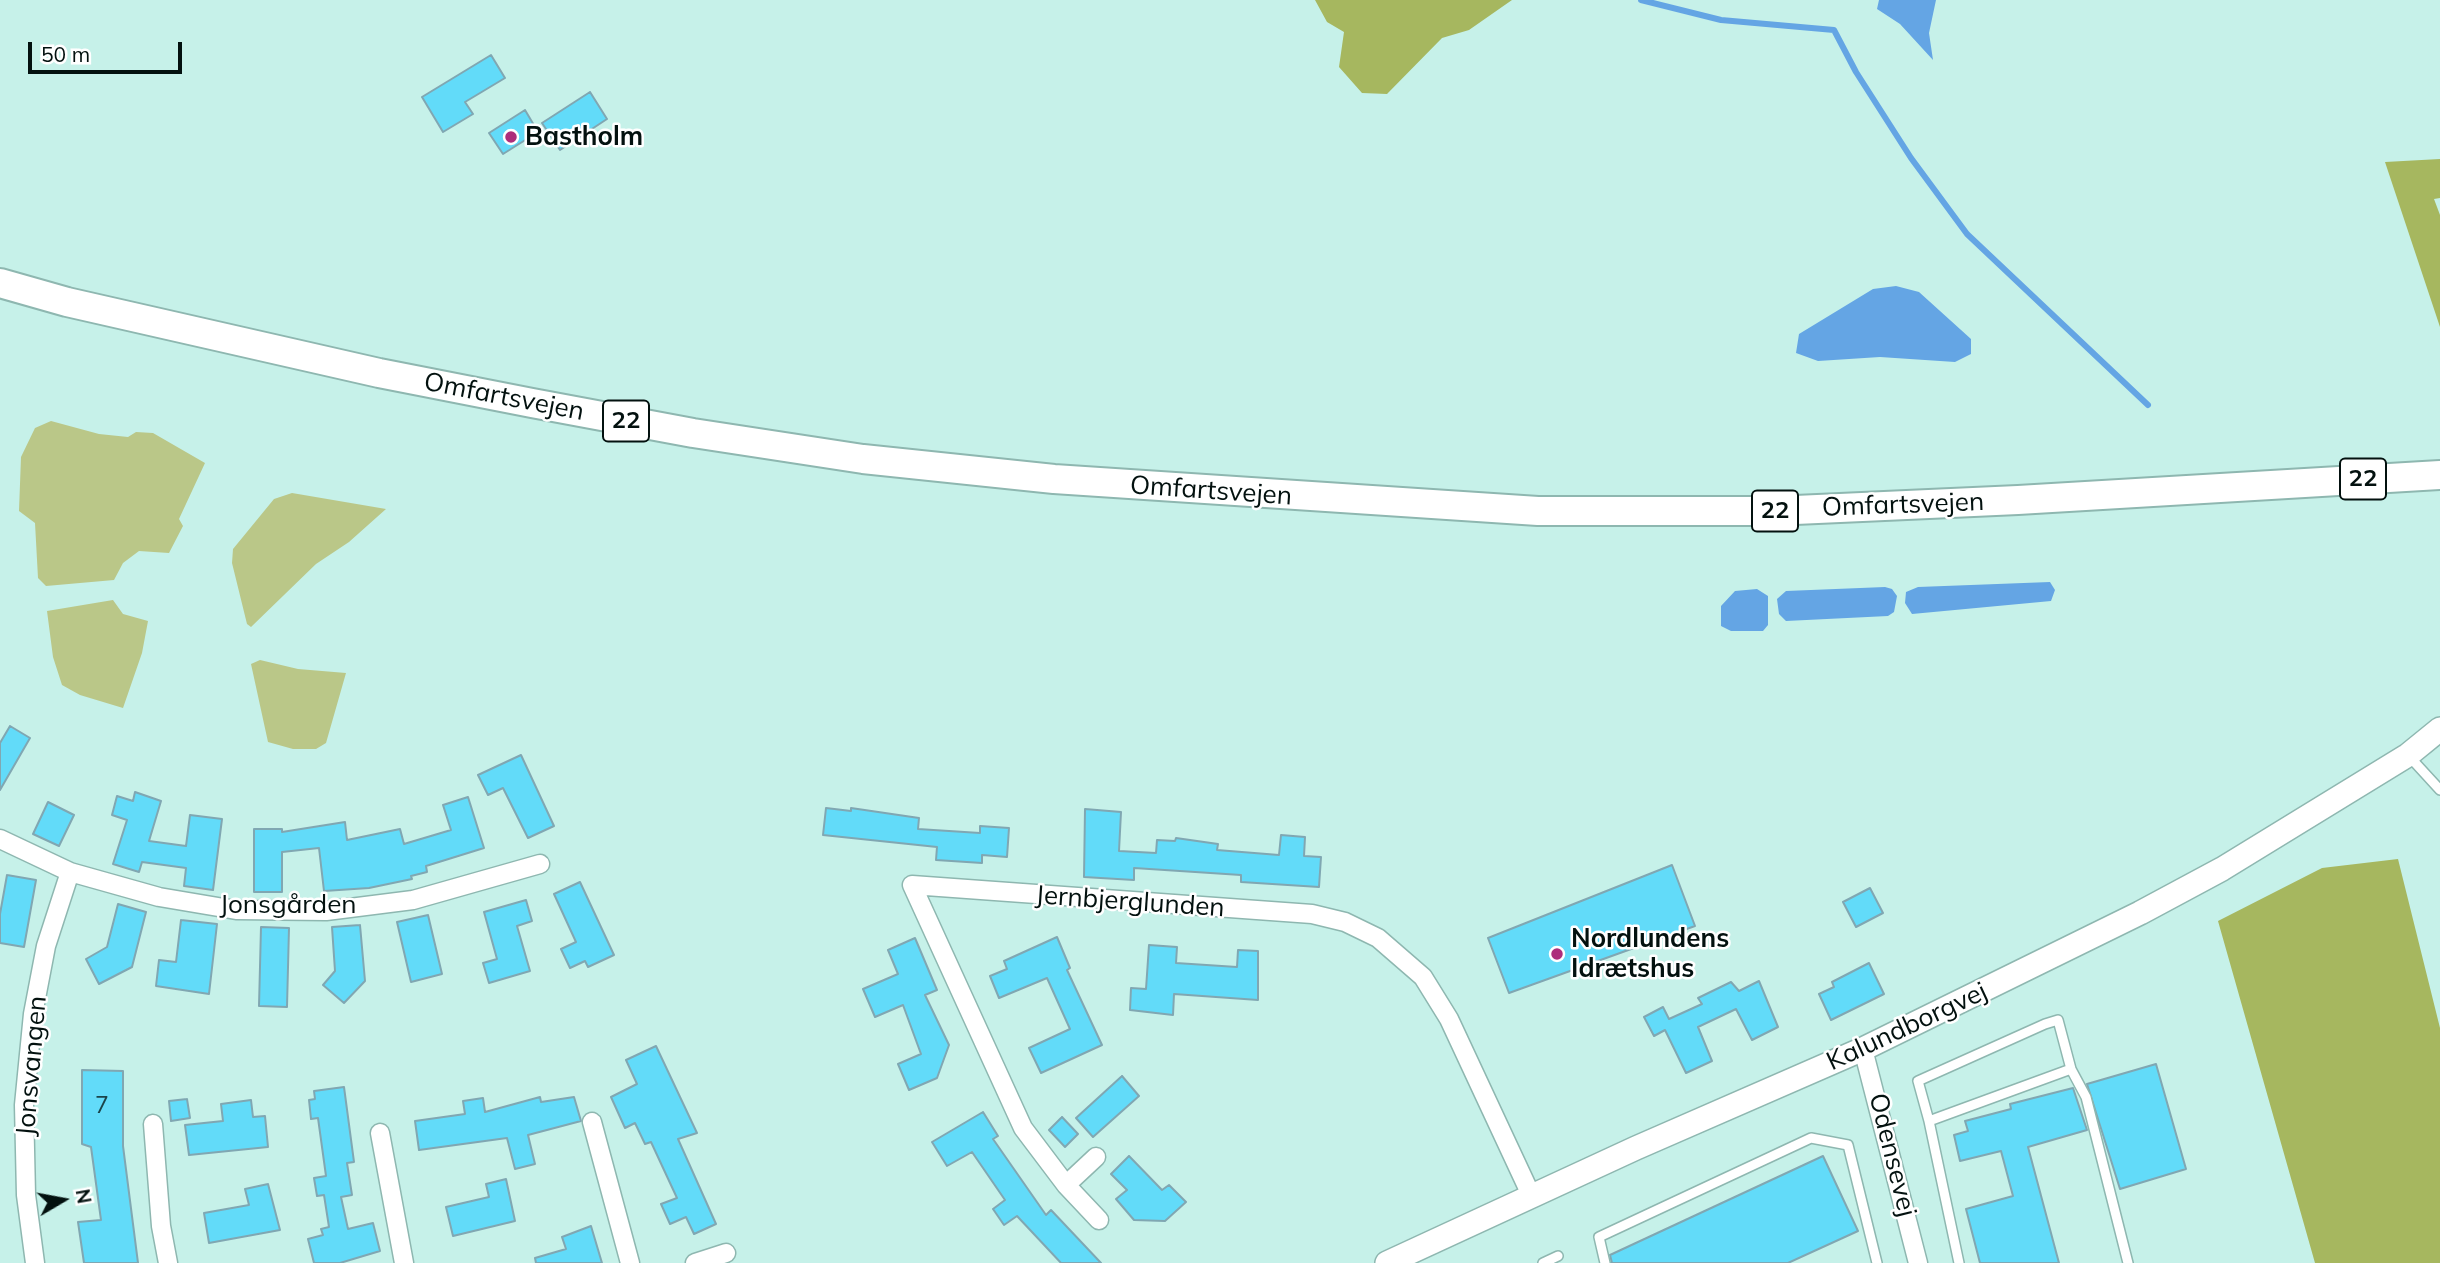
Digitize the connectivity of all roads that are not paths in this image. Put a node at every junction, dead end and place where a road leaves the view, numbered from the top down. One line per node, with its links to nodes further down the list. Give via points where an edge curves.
1 (0, 283): 2 (main road, Omfartsvejen / 22, via 379,373 693,433 863,459 1067,480 1538,511 1773,511)
2 (2440, 475)
3 (2440, 729): 4 (street, Kalundborgvej)
4 (2408, 755): 5 (lane); 9 (street, Kalundborgvej, via 2222,869)
5 (2440, 790)
6 (0, 839): 8 (street, Jonsgården)
7 (540, 864): 8 (street, Jonsgården, via 413,900 326,911 236,910 159,897)
8 (70, 872): 21 (street, Jonsvangen, via 47,946 33,1014 24,1105 26,1195)
9 (1863, 1049): 17 (street, Kalundborgvej); 30 (street, Odensevej)
10 (2071, 1069): 11 (lane); 11 (lane, via 2058,1020 2045,1024 1917,1081); 32 (lane, via 2086,1097)
11 (1929, 1121): 31 (lane)
12 (592, 1122): 24 (street)
13 (153, 1124): 22 (street)
14 (380, 1133): 23 (street)
15 (1096, 1157): 16 (street)
16 (1066, 1185): 17 (street, Jernbjerglunden, via 1023,1128 912,885 1312,914 1345,922 1378,938 1423,977 1450,1019); 18 (street, Jernbjerglunden)
17 (1531, 1195): 26 (street, Kalundborgvej)
18 (1099, 1220)
19 (726, 1253): 25 (street)
20 (1558, 1256): 27 (lane)
21 (35, 1263)
22 (168, 1263)
23 (404, 1263)
24 (630, 1263)
25 (695, 1263)
26 (1387, 1263)
27 (1543, 1263)
28 (1605, 1263): 29 (lane, via 1600,1237 1811,1138 1848,1145)
29 (1877, 1263)
30 (1918, 1263)
31 (1959, 1263)
32 (2128, 1263)

